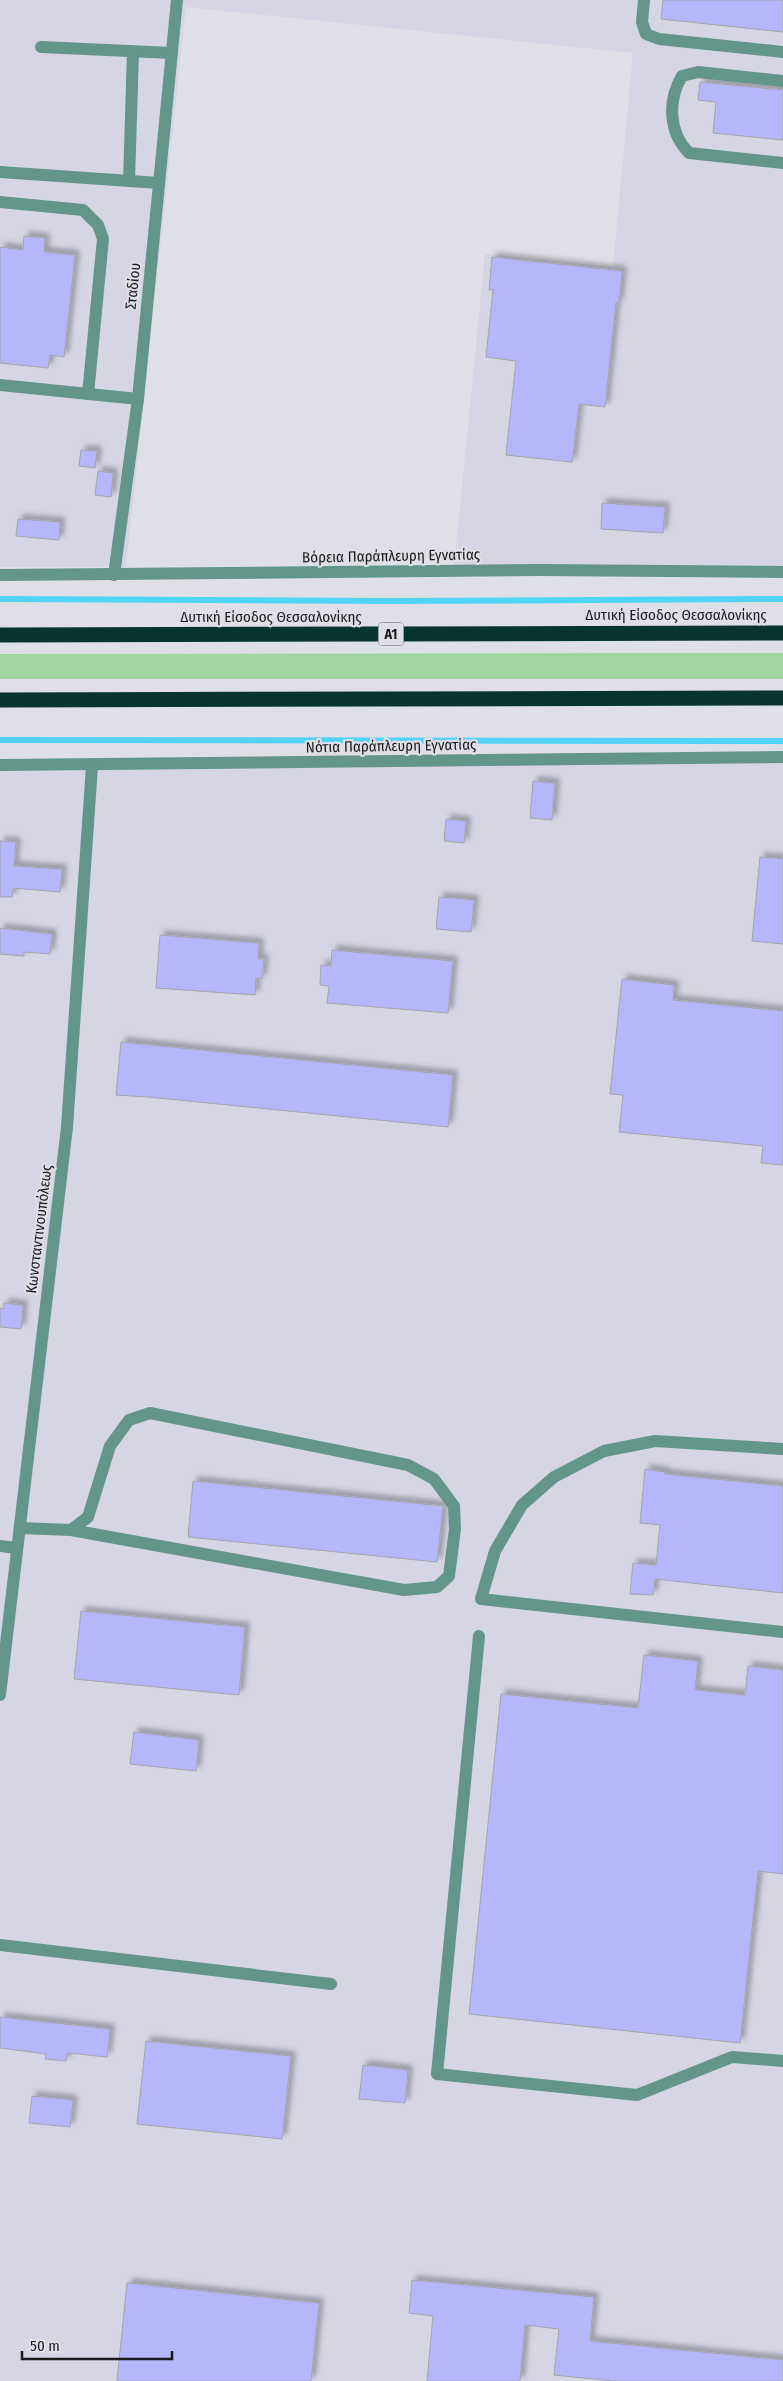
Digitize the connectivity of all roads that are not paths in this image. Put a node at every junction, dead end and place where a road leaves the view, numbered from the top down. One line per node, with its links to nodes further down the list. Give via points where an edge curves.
1 (177, 0): 6 (street, Σταδίου)
2 (644, 0): 5 (street, via 642,22 646,34 652,37)
3 (41, 47): 4 (street)
4 (133, 52): 6 (street); 10 (street)
5 (783, 52)
6 (172, 54): 11 (street, Σταδίου)
7 (783, 80): 8 (street, via 698,72 682,76 676,85 672,125 679,143 689,153)
8 (783, 163)
9 (0, 172): 10 (street)
10 (129, 181): 11 (street)
11 (159, 183): 15 (street, Σταδίου)
12 (0, 202): 14 (street, via 83,210 98,225 102,240)
13 (0, 385): 14 (street)
14 (88, 394): 15 (street)
15 (138, 399): 18 (street, Σταδίου)
16 (783, 572): 18 (street, Βόρεια Παράπλευρη Εγνατίας, via 530,570)
17 (0, 575): 18 (street, Βόρεια Παράπλευρη Εγνατίας)
18 (114, 576)
19 (783, 633): 20 (highway, Δυτική Είσοδος Θεσσαλονίκης / Α1)
20 (0, 635)
21 (783, 698): 22 (highway)
22 (0, 700)
23 (783, 757): 25 (street, Νότια Παράπλευρη Εγνατίας)
24 (0, 766): 25 (street, Νότια Παράπλευρη Εγνατίας)
25 (92, 766): 27 (street, Κωνσταντινουπόλεως, via 67,1127)
26 (783, 1449): 31 (street, via 654,1441 604,1451 554,1477 522,1505 495,1551 481,1599)
27 (20, 1528): 28 (street); 30 (street, Κωνσταντινουπόλεως)
28 (71, 1530): 28 (street, via 88,1516 110,1446 129,1420 150,1413 408,1464 434,1479 454,1506 455,1529 449,1576 437,1587 404,1590)
29 (0, 1546): 30 (street)
30 (17, 1548): 33 (street, Κωνσταντινουπόλεως)
31 (783, 1632)
32 (479, 1636): 36 (street, via 437,2074 634,2095 732,2057)
33 (0, 1695)
34 (0, 1945): 35 (street)
35 (331, 1984)
36 (783, 2061)

